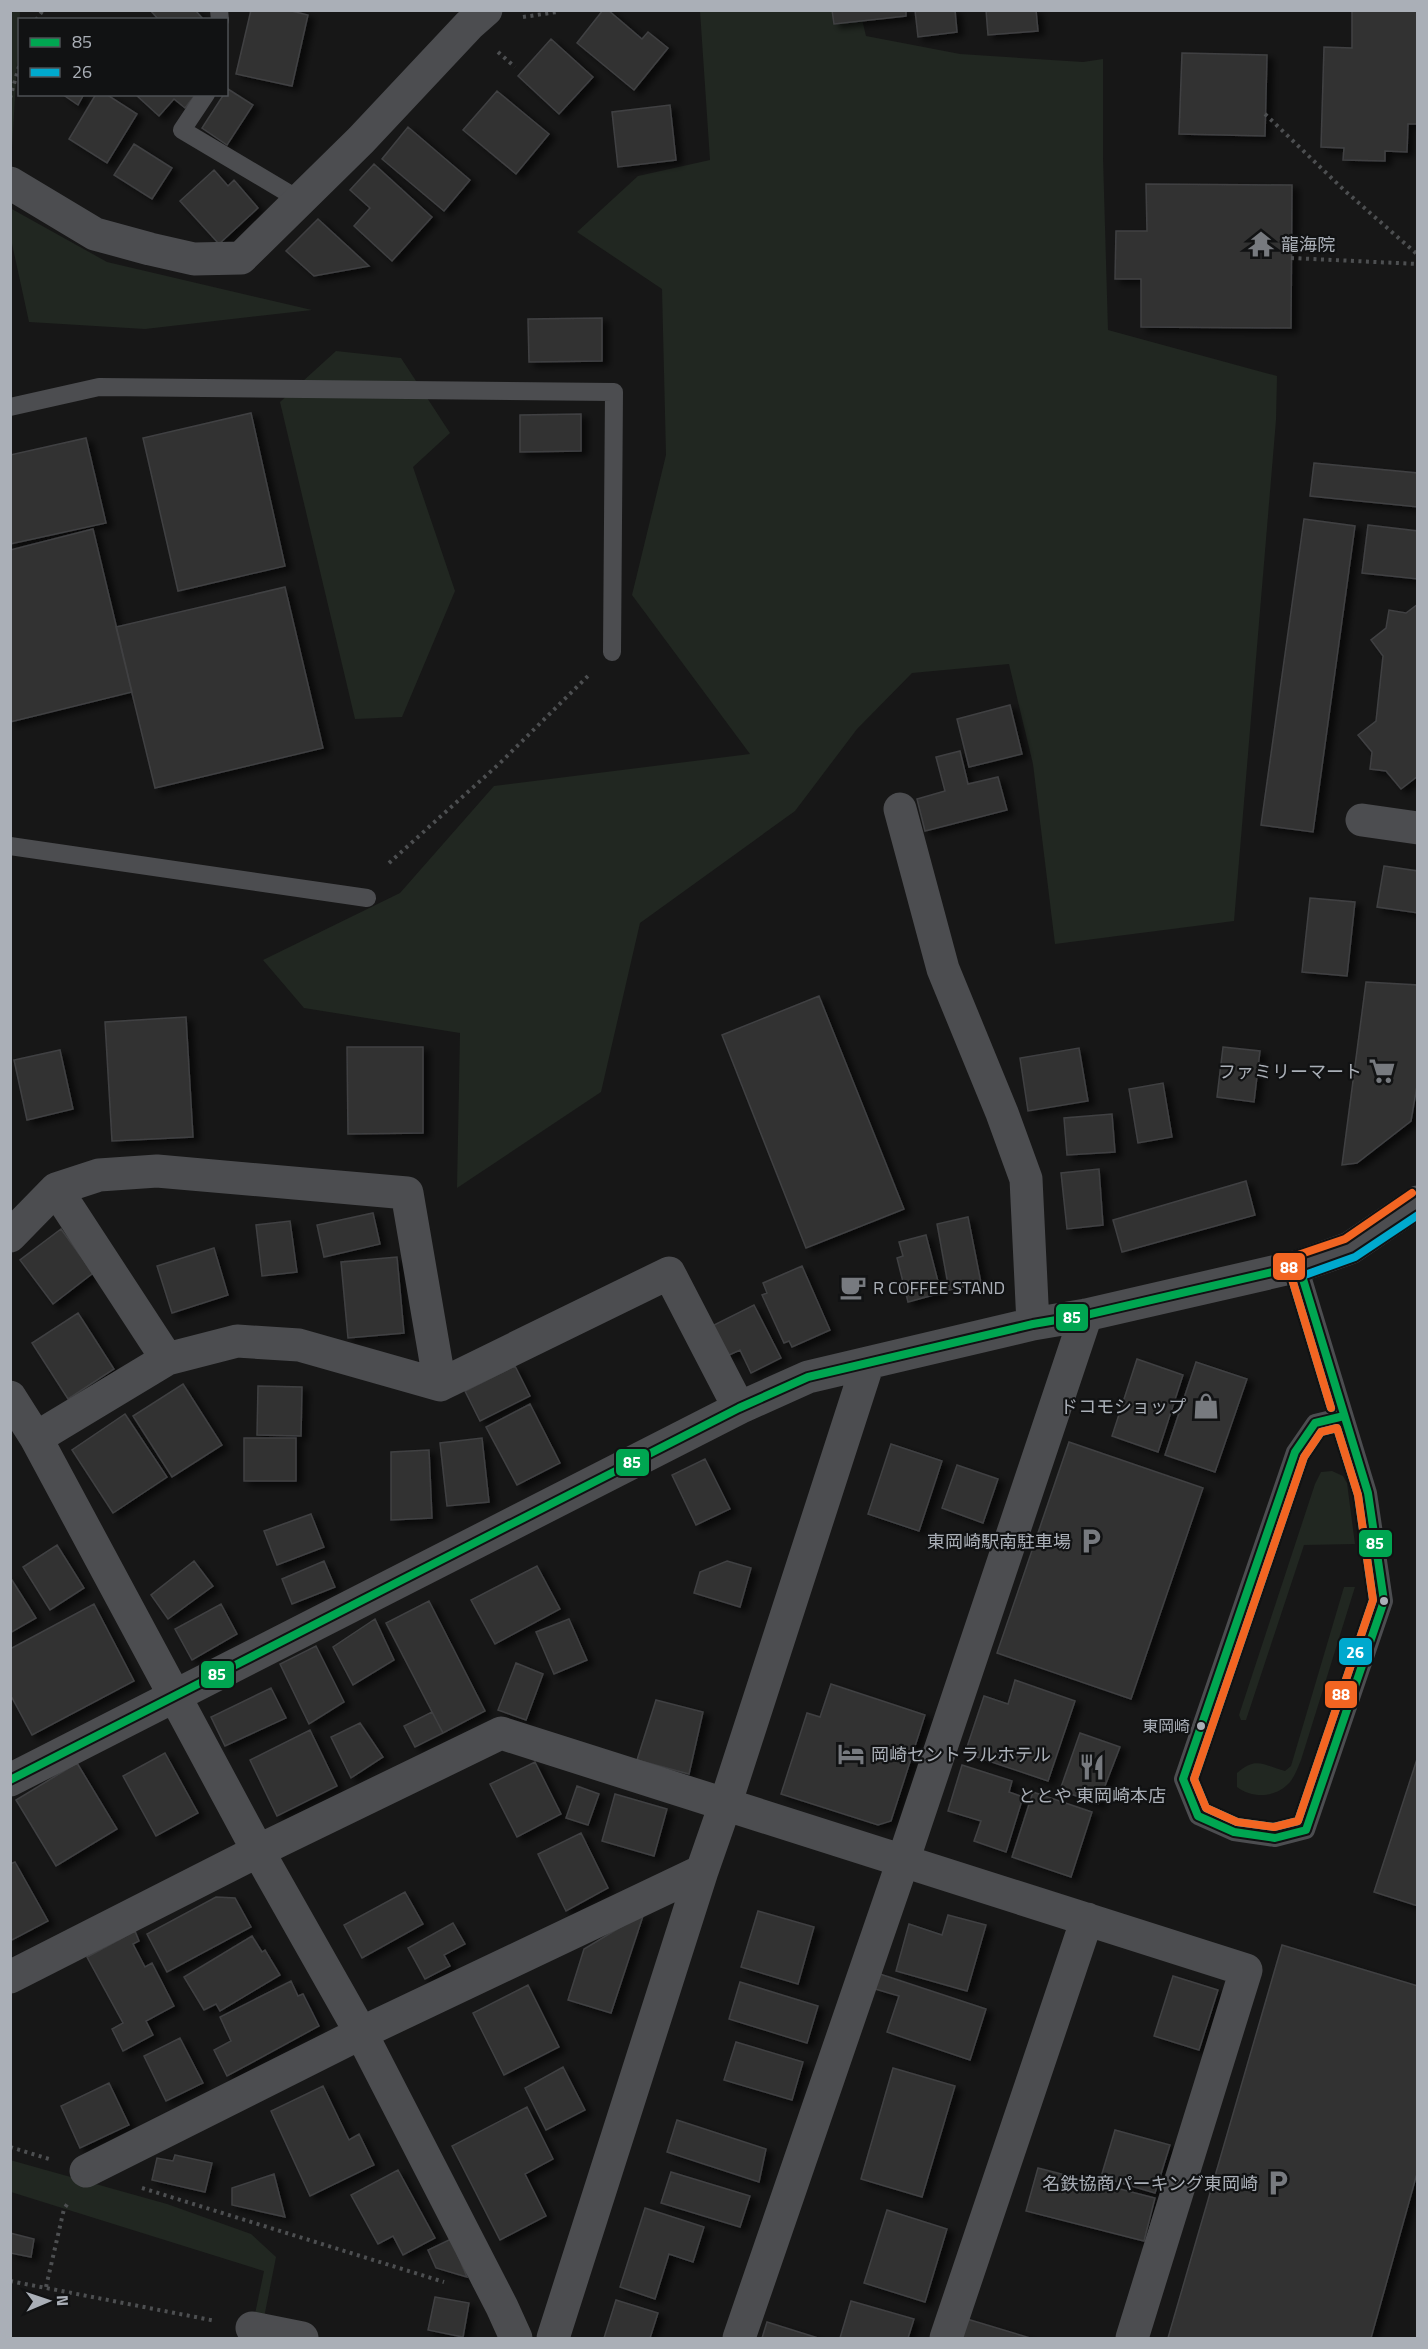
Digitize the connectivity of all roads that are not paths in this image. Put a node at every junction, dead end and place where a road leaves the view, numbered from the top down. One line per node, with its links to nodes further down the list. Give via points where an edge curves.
1 (486, 10): 4 (street, via 361,140)
2 (205, 96): 4 (lane, via 182,130)
3 (10, 183): 4 (street, via 95,234 194,259 241,258)
4 (298, 199)
5 (10, 407): 6 (lane, via 99,387 614,392)
6 (612, 652)
7 (900, 809): 17 (street, via 943,969 1026,1179)
8 (1362, 820): 9 (street)
9 (1418, 828)
10 (10, 846): 11 (lane)
11 (367, 898)
12 (56, 1189): 14 (street); 18 (street); 20 (street, via 99,1175 157,1171 408,1193)
13 (1418, 1202): 15 (street, via 1350,1248)
14 (10, 1236)
15 (1299, 1266): 16 (street); 23 (lane)
16 (1086, 1315): 17 (street); 29 (street)
17 (1033, 1324): 19 (street)
18 (167, 1359): 20 (street, via 237,1341 299,1345); 24 (street)
19 (868, 1363): 22 (street, via 808,1377); 27 (street)
20 (440, 1385): 22 (street, via 669,1273)
21 (10, 1397): 24 (street)
22 (739, 1408): 25 (street)
23 (1344, 1416): 23 (lane, via 1368,1493 1384,1601 1306,1830 1275,1838 1234,1832 1198,1816 1184,1779 1295,1452 1315,1423)
24 (36, 1438): 25 (street)
25 (174, 1697): 26 (street); 28 (street)
26 (10, 1780)
27 (725, 1805): 28 (street, via 501,1733); 29 (street); 30 (street)
28 (258, 1851): 32 (street); 33 (street)
29 (903, 1861): 31 (street); 39 (street)
30 (702, 1871): 33 (street); 38 (street)
31 (1087, 1919): 40 (street); 41 (street, via 1246,1970)
32 (10, 1977)
33 (361, 2033): 34 (street); 37 (street)
34 (86, 2171)
35 (252, 2328): 36 (street)
36 (302, 2338)
37 (516, 2338)
38 (553, 2338)
39 (739, 2338)
40 (946, 2338)
41 (1131, 2338)

